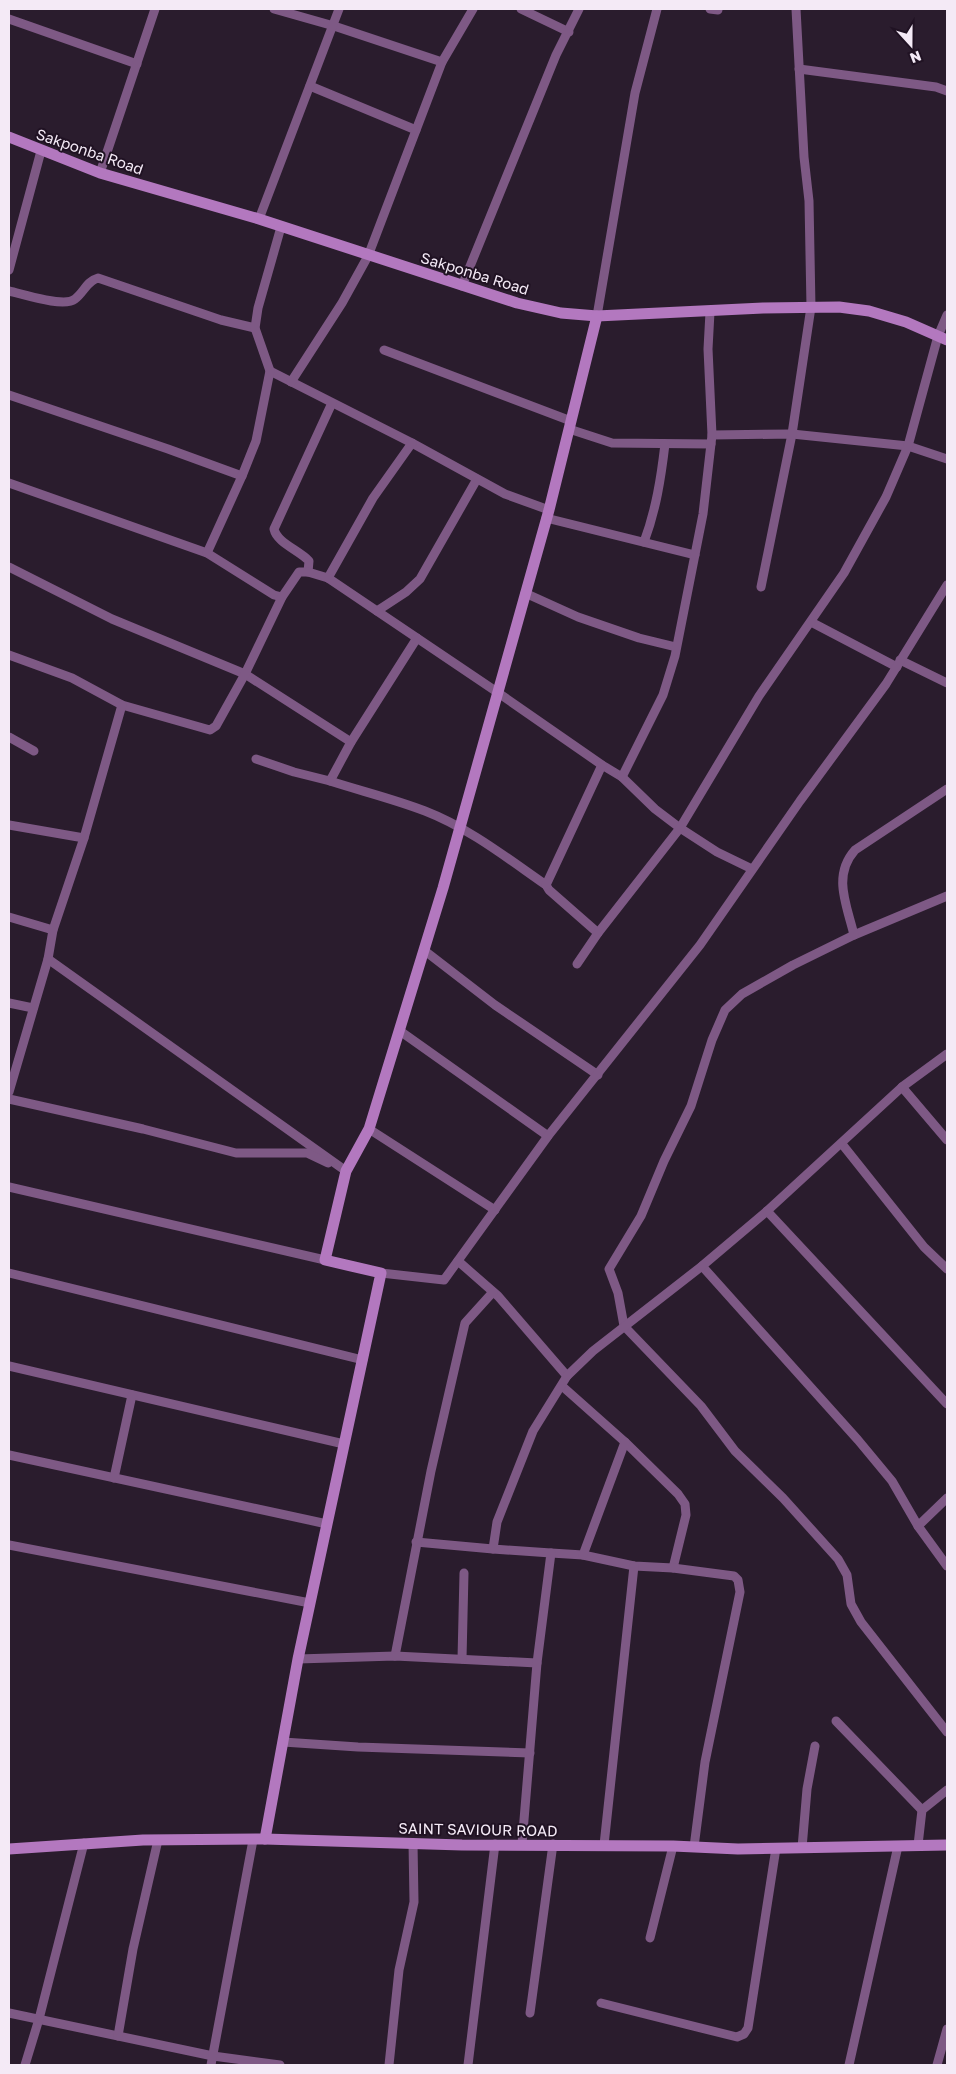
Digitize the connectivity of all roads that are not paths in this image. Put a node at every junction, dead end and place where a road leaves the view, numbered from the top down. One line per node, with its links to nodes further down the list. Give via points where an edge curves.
1 (155, 9): 13 (street)
2 (274, 9): 10 (street)
3 (339, 9): 10 (street)
4 (473, 9): 12 (street)
5 (521, 9): 11 (street)
6 (579, 9): 11 (street)
7 (657, 9): 31 (street, via 635,93)
8 (796, 9): 14 (street)
9 (9, 19): 13 (street)
10 (334, 26): 12 (street); 15 (street)
11 (569, 32): 26 (street, via 556,55)
12 (442, 62): 17 (street)
13 (137, 64): 20 (street)
14 (799, 69): 16 (street); 28 (street, via 809,201)
15 (310, 86): 17 (street); 21 (street)
16 (947, 90)
17 (416, 130): 24 (street)
18 (9, 137): 19 (street, Sakponba Road)
19 (41, 151): 20 (street, Sakponba Road); 23 (street)
20 (100, 173): 21 (street, Sakponba Road)
21 (259, 220): 22 (street, Sakponba Road)
22 (281, 227): 24 (street, Sakponba Road); 32 (street)
23 (12, 240): 25 (street)
24 (368, 256): 26 (street, Sakponba Road); 36 (street)
25 (9, 270)
26 (462, 286): 31 (street, Sakponba Road, via 516,303 562,313)
27 (9, 291): 32 (street, via 69,302 90,281 98,278)
28 (811, 307): 29 (street, Sakponba Road); 33 (street, Sakponba Road, via 868,311 906,322); 40 (street)
29 (710, 312): 31 (street, Sakponba Road); 41 (street, via 708,349)
30 (947, 315): 33 (street)
31 (597, 316): 39 (street)
32 (254, 328): 35 (street)
33 (942, 338): 44 (street)
34 (384, 350): 39 (street)
35 (270, 371): 36 (street); 46 (street, via 256,441)
36 (291, 382): 38 (street)
37 (9, 395): 46 (street)
38 (332, 402): 42 (street); 54 (street, via 274,528 278,537 309,561)
39 (570, 425): 43 (street, via 612,443); 49 (street)
40 (792, 434): 41 (street); 44 (street); 57 (street)
41 (712, 440): 43 (street); 52 (street)
42 (412, 443): 47 (street); 55 (street, via 373,498)
43 (665, 444): 50 (street, via 661,482)
44 (908, 446): 45 (street); 61 (street, via 886,497 844,573)
45 (947, 459)
46 (242, 476): 51 (street)
47 (477, 479): 49 (street); 60 (street, via 420,579)
48 (9, 483): 51 (street)
49 (548, 514): 50 (street); 58 (street)
50 (644, 542): 52 (street)
51 (207, 553): 59 (street)
52 (695, 555): 63 (street)
53 (9, 567): 66 (street, via 112,620)
54 (308, 572): 55 (street); 59 (street, via 299,572)
55 (328, 578): 60 (street)
56 (947, 585): 65 (street)
57 (761, 587)
58 (525, 593): 63 (street, via 578,617); 68 (street)
59 (282, 597): 66 (street)
60 (377, 611): 62 (street)
61 (811, 622): 65 (street); 79 (street, via 759,696)
62 (418, 638): 68 (street); 71 (street)
63 (676, 647): 75 (street, via 663,695)
64 (9, 655): 69 (street, via 72,678)
65 (898, 664): 67 (street); 82 (street)
66 (245, 674): 69 (street, via 216,726 210,730); 71 (street)
67 (947, 683)
68 (498, 692): 74 (street); 80 (street)
69 (122, 705): 81 (street)
70 (9, 737): 72 (street)
71 (352, 742): 76 (street)
72 (34, 751)
73 (256, 759): 76 (street)
74 (602, 765): 75 (street); 83 (street)
75 (622, 777): 79 (street)
76 (330, 781): 80 (street, via 426,811)
77 (947, 789): 88 (street, via 855,850 846,863 841,881)
78 (9, 825): 81 (street)
79 (680, 828): 82 (street); 87 (street)
80 (460, 829): 83 (street); 89 (street)
81 (84, 838): 86 (street)
82 (752, 869): 96 (street, via 700,945)
83 (546, 885): 87 (street)
84 (947, 896): 88 (street)
85 (9, 917): 86 (street)
86 (53, 930): 90 (street)
87 (598, 933): 91 (street)
88 (854, 935): 115 (street, via 742,994 725,1010 712,1040 692,1106 664,1161 642,1216 609,1269 618,1293)
89 (425, 951): 94 (street); 96 (street, via 495,1005)
90 (48, 959): 93 (street); 104 (street)
91 (577, 964)
92 (9, 1003): 93 (street)
93 (33, 1008): 98 (street)
94 (400, 1031): 100 (street); 101 (street)
95 (947, 1054): 97 (street)
96 (598, 1075): 101 (street)
97 (902, 1087): 102 (street); 103 (street)
98 (9, 1092)
99 (9, 1099): 104 (street, via 236,1153 307,1153)
100 (369, 1129): 104 (street); 106 (street)
101 (548, 1136): 106 (street)
102 (947, 1140)
103 (842, 1144): 107 (street); 111 (street, via 924,1247)
104 (346, 1171): 108 (street)
105 (9, 1187): 108 (street)
106 (495, 1210): 109 (street)
107 (767, 1211): 110 (street); 121 (street)
108 (325, 1260): 113 (street)
109 (458, 1261): 113 (street, via 444,1280); 114 (street)
110 (702, 1266): 115 (street); 128 (street, via 858,1440 892,1482)
111 (947, 1269)
112 (9, 1273): 116 (street)
113 (381, 1273): 116 (street)
114 (493, 1292): 118 (street); 129 (street, via 465,1323)
115 (624, 1326): 118 (street); 144 (street, via 701,1406 735,1451 838,1559 847,1575 851,1604 861,1622)
116 (363, 1360): 123 (street)
117 (9, 1366): 120 (street)
118 (567, 1376): 119 (street)
119 (562, 1386): 122 (street); 131 (street, via 533,1431 497,1522)
120 (132, 1394): 123 (street); 125 (street)
121 (947, 1404)
122 (625, 1442): 133 (street); 136 (street, via 685,1504 686,1515)
123 (344, 1444): 127 (street)
124 (9, 1455): 125 (street)
125 (114, 1478): 127 (street)
126 (947, 1498): 128 (street)
127 (327, 1524): 138 (street)
128 (918, 1526): 135 (street)
129 (416, 1542): 131 (street); 139 (street)
130 (9, 1545): 138 (street)
131 (493, 1549): 132 (street)
132 (551, 1553): 133 (street); 142 (street)
133 (582, 1556): 134 (street)
134 (634, 1566): 136 (street); 158 (street)
135 (947, 1566)
136 (673, 1568): 163 (street, via 734,1576 740,1592 705,1762)
137 (464, 1573): 140 (street)
138 (310, 1603): 141 (street)
139 (395, 1656): 140 (street); 141 (street)
140 (462, 1659): 142 (street)
141 (298, 1660): 145 (street)
142 (538, 1663): 147 (street)
143 (836, 1721): 149 (street)
144 (947, 1732)
145 (283, 1742): 147 (street); 152 (street)
146 (815, 1746): 165 (street)
147 (530, 1753): 156 (street)
148 (947, 1790): 149 (street)
149 (922, 1810): 159 (street)
150 (158, 1840): 151 (street, SAINT SAVIOUR ROAD); 154 (street, SAINT SAVIOUR ROAD); 173 (street, via 133,1949)
151 (253, 1840): 152 (street, SAINT SAVIOUR ROAD); 174 (street)
152 (265, 1840): 153 (street, SAINT SAVIOUR ROAD)
153 (413, 1843): 155 (street, SAINT SAVIOUR ROAD); 177 (street, via 414,1902 399,1970)
154 (84, 1844): 166 (street, SAINT SAVIOUR ROAD); 171 (street)
155 (495, 1844): 156 (street, SAINT SAVIOUR ROAD); 178 (street)
156 (522, 1844): 157 (street, SAINT SAVIOUR ROAD)
157 (553, 1844): 158 (street, SAINT SAVIOUR ROAD); 170 (street)
158 (604, 1845): 161 (street, SAINT SAVIOUR ROAD)
159 (918, 1845): 160 (street, SAINT SAVIOUR ROAD); 162 (street, SAINT SAVIOUR ROAD)
160 (947, 1845)
161 (673, 1846): 163 (street, SAINT SAVIOUR ROAD); 167 (street)
162 (898, 1846): 165 (street, SAINT SAVIOUR ROAD); 179 (street)
163 (694, 1847): 164 (street, SAINT SAVIOUR ROAD)
164 (776, 1848): 165 (street, SAINT SAVIOUR ROAD); 168 (street, via 748,2028 744,2034 737,2037)
165 (802, 1848)
166 (9, 1850)
167 (650, 1938)
168 (601, 2003)
169 (9, 2013): 171 (street)
170 (530, 2013)
171 (39, 2019): 173 (street); 175 (street)
172 (947, 2029): 180 (street)
173 (118, 2036): 174 (street)
174 (212, 2061): 176 (street)
175 (25, 2065)
176 (280, 2065)
177 (388, 2065)
178 (468, 2065)
179 (849, 2065)
180 (937, 2065)

